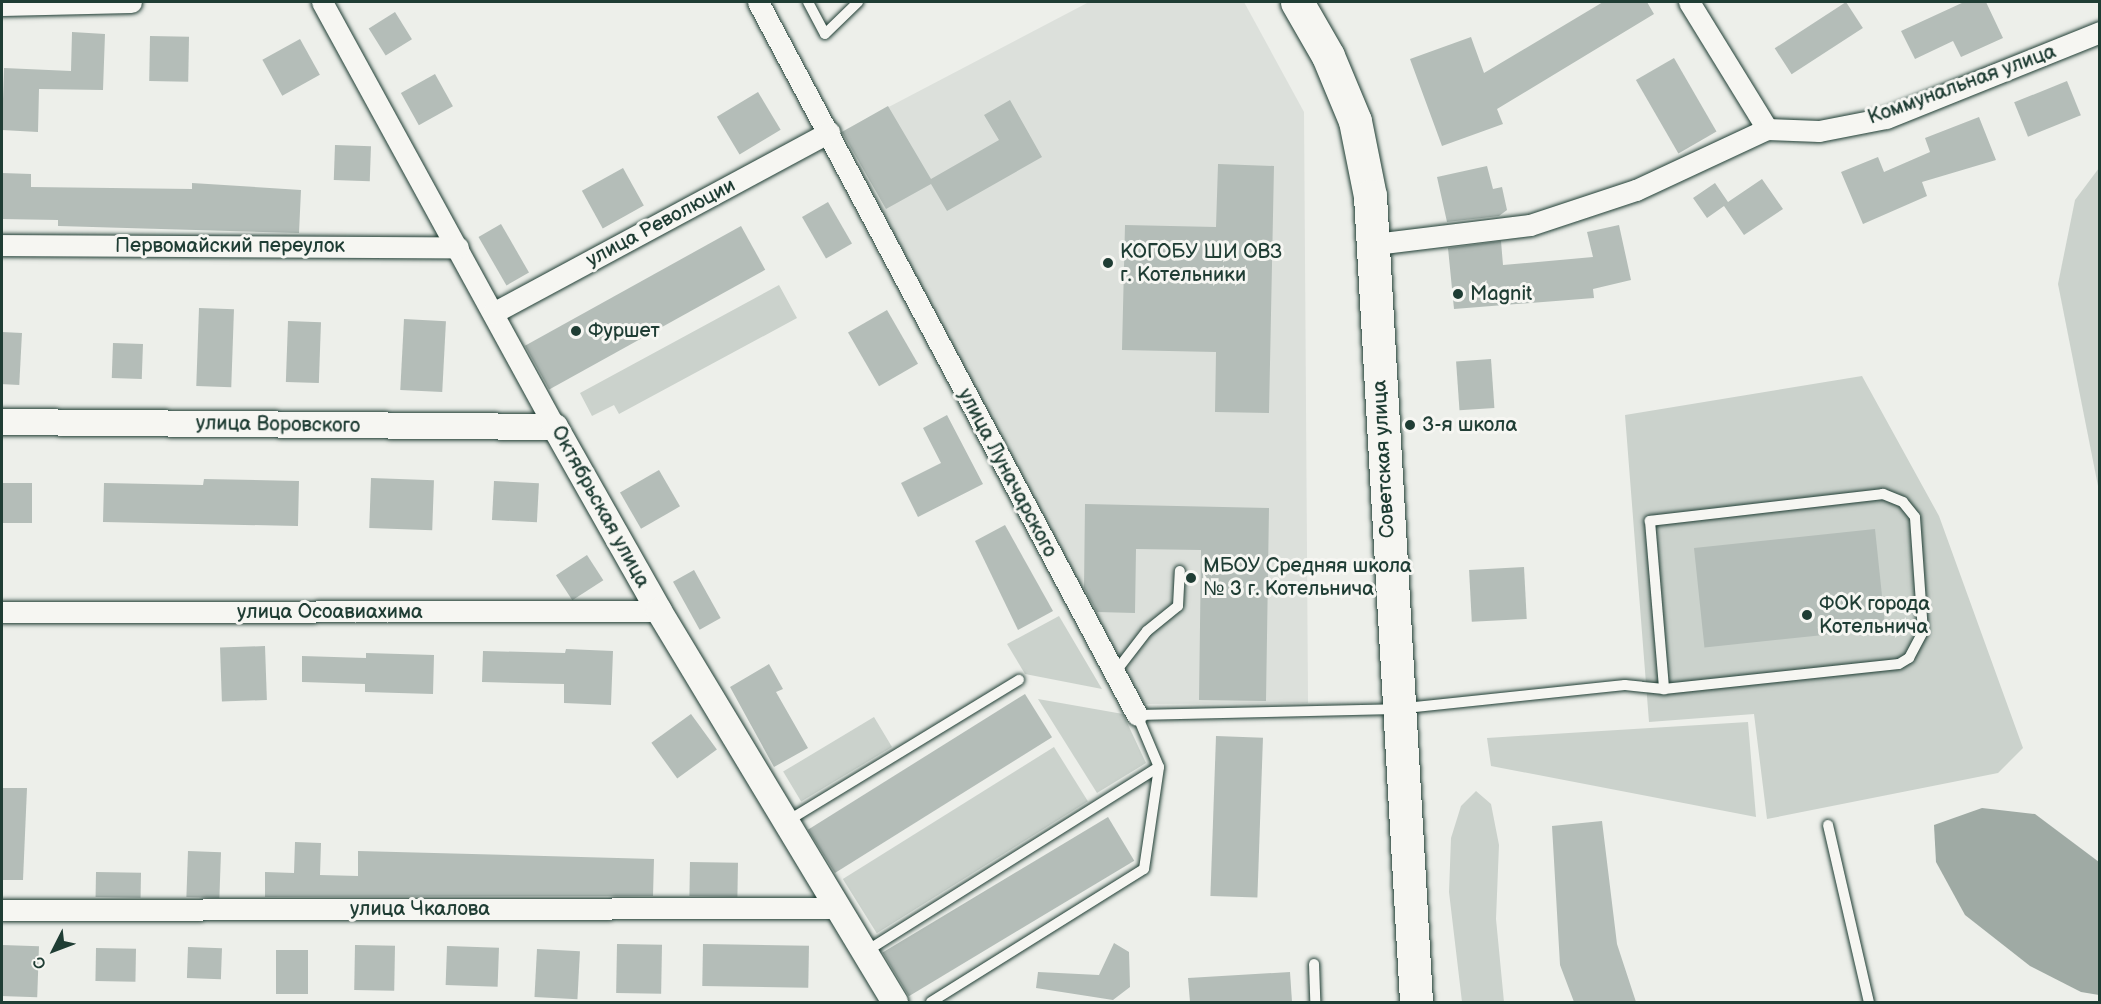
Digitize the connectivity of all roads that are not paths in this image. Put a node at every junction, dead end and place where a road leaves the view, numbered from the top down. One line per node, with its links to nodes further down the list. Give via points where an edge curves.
1 (131, 2): 8 (street)
2 (322, 2): 15 (street, Октябрьская улица)
3 (758, 2): 12 (street, улица Луначарского)
4 (808, 2): 5 (lane, via 825,34)
5 (858, 2)
6 (1297, 2): 13 (main road, Советская улица, via 1328,56 1356,121)
7 (1689, 2): 11 (street)
8 (28, 3): 9 (street)
9 (2, 4)
10 (2100, 32): 11 (street, Коммунальная улица, via 1886,118 1819,131)
11 (1767, 129): 13 (street, Коммунальная улица, via 1636,190 1530,225)
12 (829, 132): 16 (street, улица Революции); 23 (street, улица Луначарского)
13 (1375, 244): 25 (main road, Советская улица)
14 (2, 246): 15 (street, Первомайский переулок)
15 (458, 247): 16 (street, Октябрьская улица)
16 (493, 313): 18 (street, Октябрьская улица)
17 (2, 423): 18 (street, улица Воровского)
18 (555, 428): 20 (street, Октябрьская улица)
19 (1180, 571): 23 (lane, via 1178,606 1147,631 1120,666)
20 (659, 611): 21 (street, улица Осоавиахима); 28 (street, Октябрьская улица)
21 (2, 612)
22 (1019, 680): 28 (lane)
23 (1118, 681): 26 (street, улица Луначарского)
24 (1664, 689): 24 (lane, via 1883,669 1909,658 1923,632 1915,517 1903,502 1883,494 1650,521); 25 (lane, via 1625,685)
25 (1396, 709): 26 (lane); 37 (main road, Советская улица)
26 (1137, 715): 27 (lane)
27 (1159, 767): 32 (lane); 35 (lane, via 1144,869)
28 (786, 822): 30 (street, Октябрьская улица)
29 (1828, 825): 38 (lane)
30 (839, 908): 31 (street, улица Чкалова); 32 (street, Октябрьская улица)
31 (2, 910)
32 (865, 952): 34 (street, Октябрьская улица)
33 (1314, 964): 36 (lane)
34 (895, 1002)
35 (931, 1002)
36 (1316, 1002)
37 (1416, 1002)
38 (1869, 1002)

